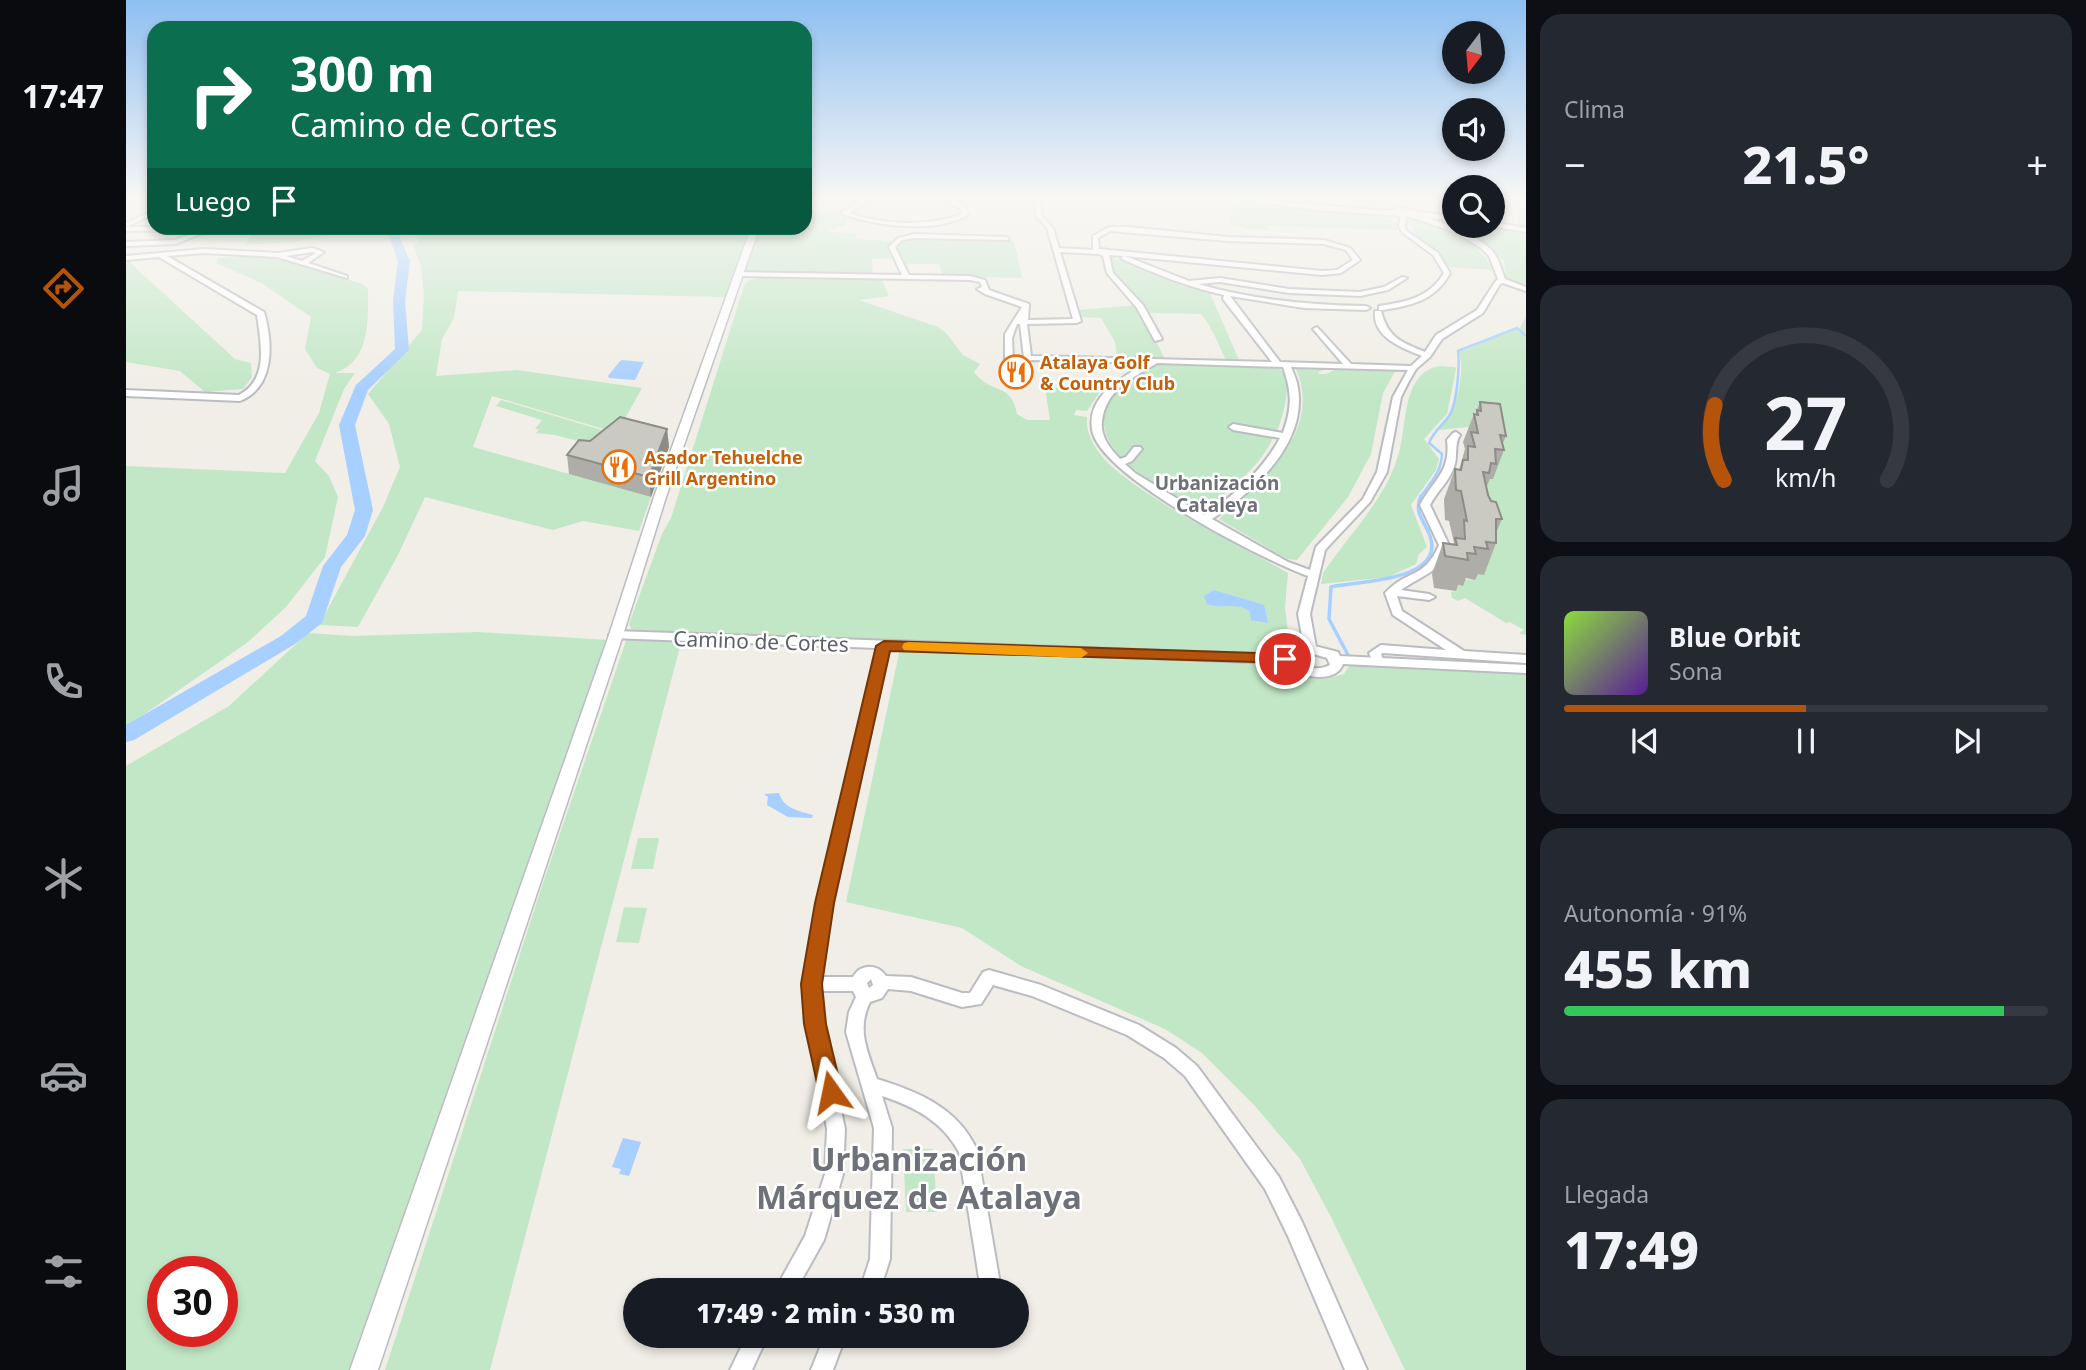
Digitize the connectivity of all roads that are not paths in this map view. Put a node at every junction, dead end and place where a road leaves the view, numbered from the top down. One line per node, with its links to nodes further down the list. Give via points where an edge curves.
1 (170, 261): 35 (street, via 261,314 265,367 262,379)
2 (294, 261): 13 (street)
3 (308, 261): 13 (street)
4 (744, 261): 14 (main road)
5 (899, 261): 16 (street)
6 (1059, 261): 23 (street, via 1077,319)
7 (1108, 261): 25 (street, via 1110,273 1140,307)
8 (1132, 261): 19 (street)
9 (1192, 261): 10 (street, via 1322,273 1339,272)
10 (1356, 261)
11 (1440, 261): 22 (street, via 1447,273 1437,289 1422,299)
12 (1494, 261): 18 (street)
13 (303, 264): 15 (street)
14 (740, 274): 16 (street); 45 (main road)
15 (345, 277)
16 (907, 277): 23 (street, via 973,283 987,293 1024,304 1026,312)
17 (1404, 278): 19 (street, via 1386,289 1360,294 1220,280)
18 (1502, 280): 20 (street); 26 (street, via 1479,311 1439,337)
19 (1189, 283): 21 (street)
20 (1523, 288)
21 (1228, 294): 22 (street); 29 (street)
22 (1380, 310): 26 (street, via 1381,328 1404,346)
23 (1020, 322): 27 (street); 27 (street, via 1007,338 1009,359 1020,363)
24 (1317, 329): 31 (street)
25 (1158, 339)
26 (1427, 355): 32 (street)
27 (1028, 359): 28 (street)
28 (1155, 361): 29 (street); 40 (street, via 1118,384 1100,407 1096,430)
29 (1281, 364): 30 (street); 38 (street, via 1296,402)
30 (1336, 365): 31 (street); 33 (street)
31 (1348, 365): 32 (street)
32 (1413, 368): 42 (street, via 1397,397 1382,472 1367,500 1320,549)
33 (1322, 374)
34 (126, 393): 35 (street)
35 (244, 397)
36 (1233, 427): 38 (street)
37 (1456, 435): 43 (street, via 1451,463 1425,505 1444,545 1440,556 1433,568)
38 (1285, 436): 41 (street, via 1274,458 1249,486)
39 (1137, 449): 40 (street)
40 (1119, 463): 41 (street)
41 (1205, 519): 42 (street, via 1284,564)
42 (1314, 575): 47 (street, via 1304,614)
43 (1392, 592): 44 (street); 48 (street, via 1397,613)
44 (1429, 597)
45 (616, 635): 46 (street, Camino de Cortes); 62 (main road)
46 (884, 646): 49 (street, Camino de Cortes); 54 (street)
47 (1310, 648): 49 (street, via 1286,651); 52 (street, via 1324,650)
48 (1463, 656): 50 (street, via 1381,649 1376,652); 51 (street)
49 (1285, 659): 52 (street, via 1300,669 1324,672 1338,666)
50 (1377, 659): 52 (street); 53 (street)
51 (1526, 659)
52 (1337, 660)
53 (1526, 669)
54 (811, 984): 55 (street); 57 (street, via 833,1106 836,1155 814,1240)
55 (862, 989): 56 (street, via 854,1032); 65 (street, via 861,976 867,974 882,982 975,999 989,977 997,978 1133,1030 1170,1053 1191,1071 1272,1183)
56 (870, 1085): 58 (street, via 883,1128 880,1259); 59 (street, via 948,1118 960,1133 968,1150)
57 (792, 1278)
58 (874, 1278)
59 (989, 1278)
60 (752, 1348): 63 (street)
61 (831, 1348): 64 (street)
62 (364, 1370)
63 (741, 1370)
64 (822, 1370)
65 (1356, 1370)

